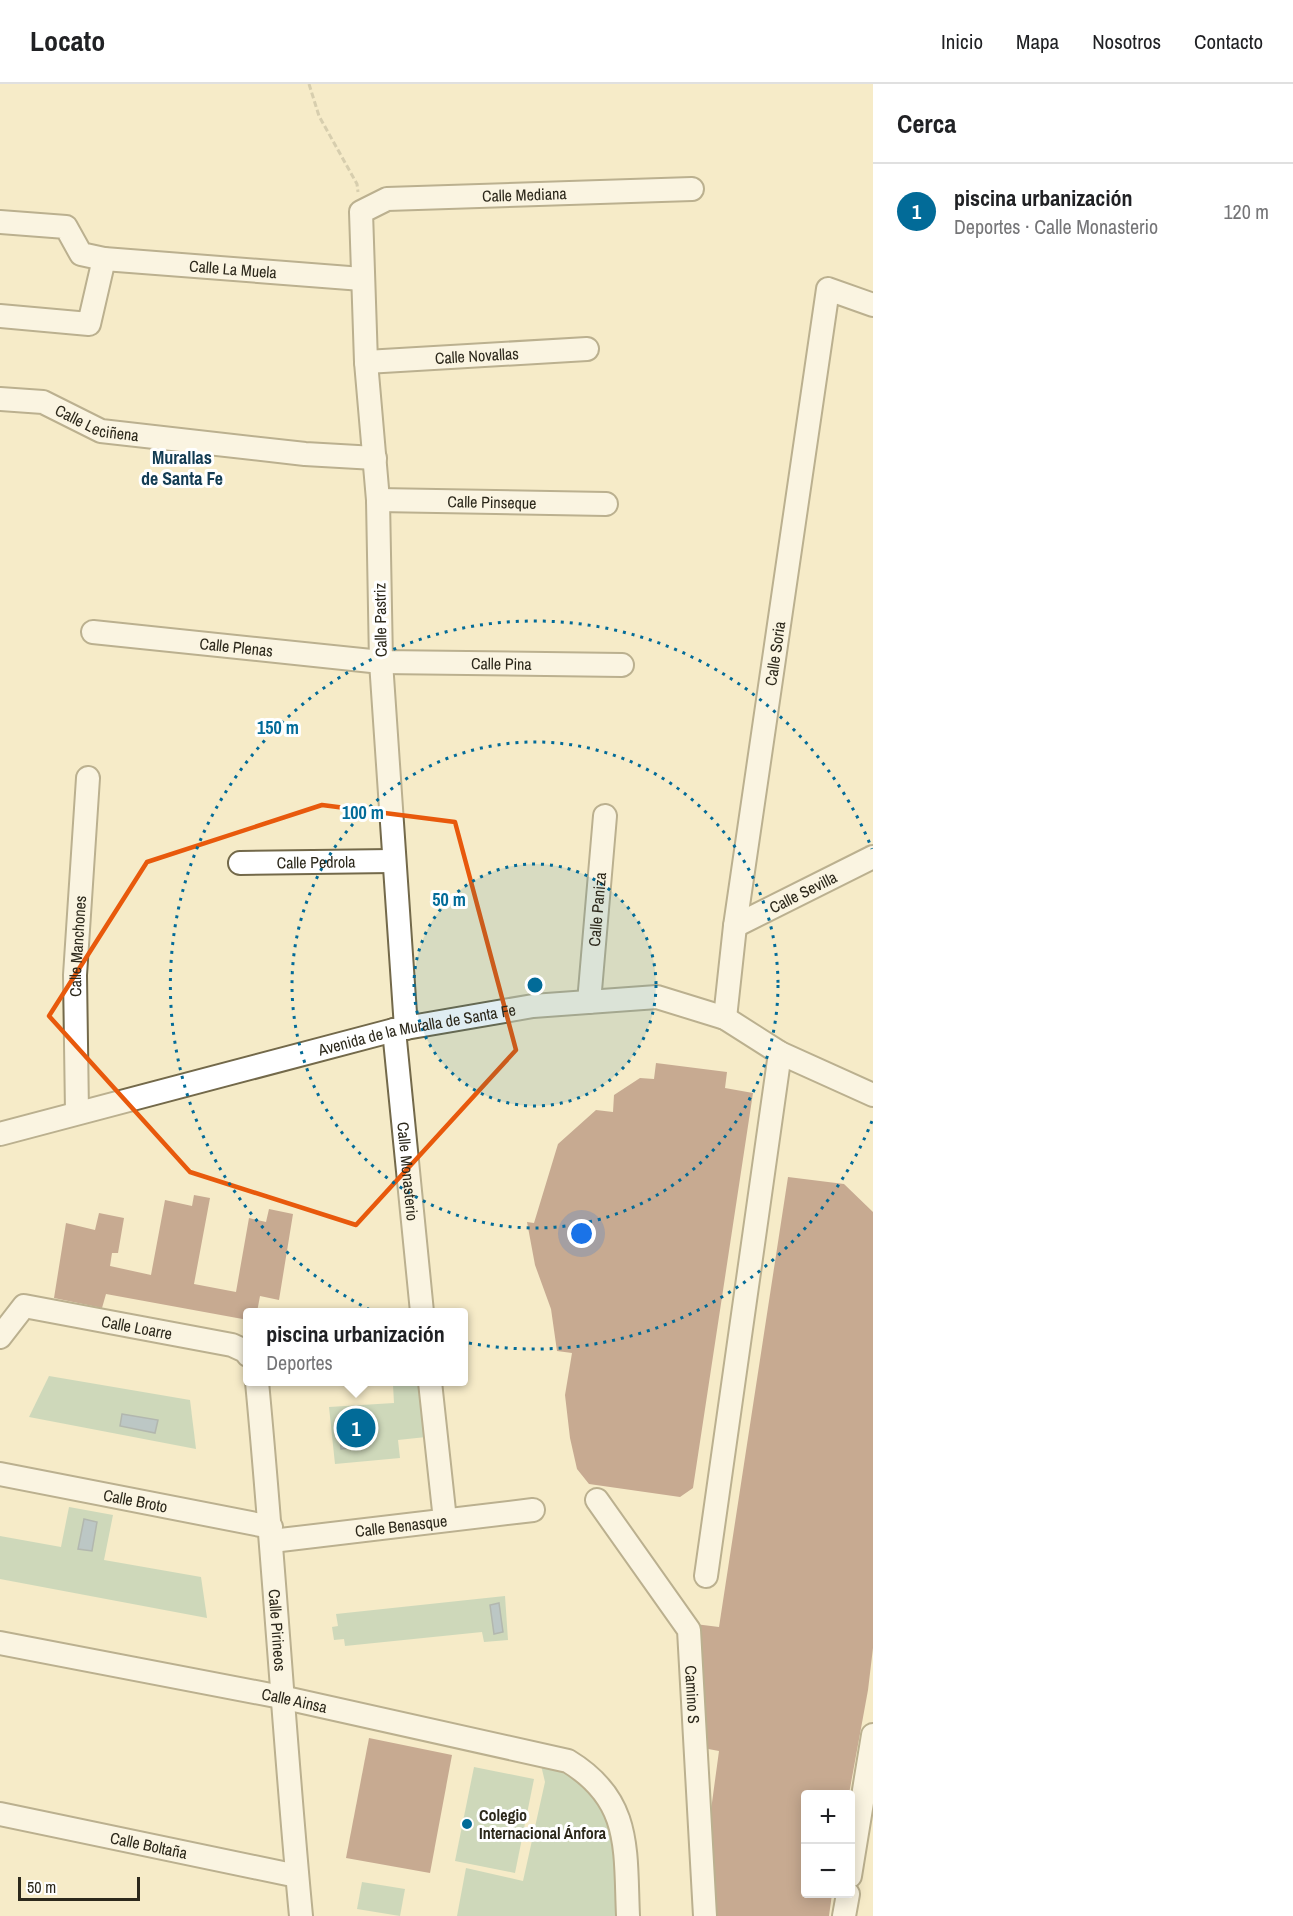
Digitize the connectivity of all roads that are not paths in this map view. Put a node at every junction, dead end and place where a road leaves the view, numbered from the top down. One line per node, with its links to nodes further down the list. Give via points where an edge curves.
1 (692, 189): 2 (street, Calle Mediana, via 387,199)
2 (361, 212): 5 (street, Calle Pastriz)
3 (0, 222): 4 (street, Calle La Muela, via 66,227 81,254)
4 (104, 259): 5 (street, Calle La Muela); 7 (street, via 89,324)
5 (362, 279): 9 (street, Calle Pastriz)
6 (873, 305): 22 (street, Calle Soria, via 828,289)
7 (0, 316)
8 (587, 349): 9 (street, Calle Novallas)
9 (366, 362): 11 (street, Calle Pastriz)
10 (0, 399): 11 (street, Calle Leciñena, via 43,402 101,430 305,454)
11 (375, 458): 12 (street, Calle Pastriz)
12 (378, 500): 13 (street, Calle Pinseque); 15 (street, Calle Pastriz)
13 (606, 504)
14 (93, 632): 15 (street, Calle Plenas)
15 (381, 662): 16 (street, Calle Pina); 20 (street, Calle Pastriz)
16 (622, 665)
17 (88, 778): 28 (street, Calle Manchones, via 75,975)
18 (604, 816): 23 (street, Calle Paniza)
19 (873, 857): 22 (street, Calle Sevilla)
20 (392, 861): 21 (street, Calle Pedrola); 25 (street, Calle Pastriz)
21 (240, 862)
22 (735, 926): 24 (street, Calle Soria)
23 (589, 1002): 24 (street, Avenida de la Muralla de Santa Fe, via 657,997); 25 (street, Avenida de la Muralla de Santa Fe, via 533,1006)
24 (725, 1018): 26 (street, Avenida de la Muralla de Santa Fe)
25 (400, 1029): 28 (street, Avenida de la Muralla de Santa Fe); 30 (street, Calle Monasterio)
26 (780, 1053): 27 (street, Avenida de la Muralla de Santa Fe); 40 (street)
27 (868, 1095)
28 (77, 1112): 29 (street, Avenida de la Muralla de Santa Fe)
29 (0, 1134)
30 (422, 1308)
31 (0, 1337): 32 (street, Calle Loarre, via 24,1306)
32 (243, 1350)
33 (257, 1386): 39 (street, Calle Pirineos)
34 (430, 1386): 38 (street)
35 (0, 1474): 39 (street, Calle Broto)
36 (597, 1500): 50 (street, Camino S, via 689,1630)
37 (533, 1510): 38 (street, Calle Benasque)
38 (445, 1520): 39 (street, Calle Benasque)
39 (271, 1534): 42 (street, Calle Pirineos)
40 (706, 1576)
41 (0, 1642): 42 (street, Calle Ainsa)
42 (281, 1697): 46 (street, Calle Pirineos); 49 (street, Calle Ainsa, via 552,1755 584,1771 612,1801 619,1820 625,1847)
43 (873, 1735): 45 (street)
44 (0, 1814): 46 (street, Calle Boltaña)
45 (855, 1845)
46 (297, 1876): 48 (street, Calle Pirineos)
47 (847, 1898): 51 (street)
48 (301, 1916)
49 (627, 1916)
50 (705, 1916)
51 (844, 1916)

